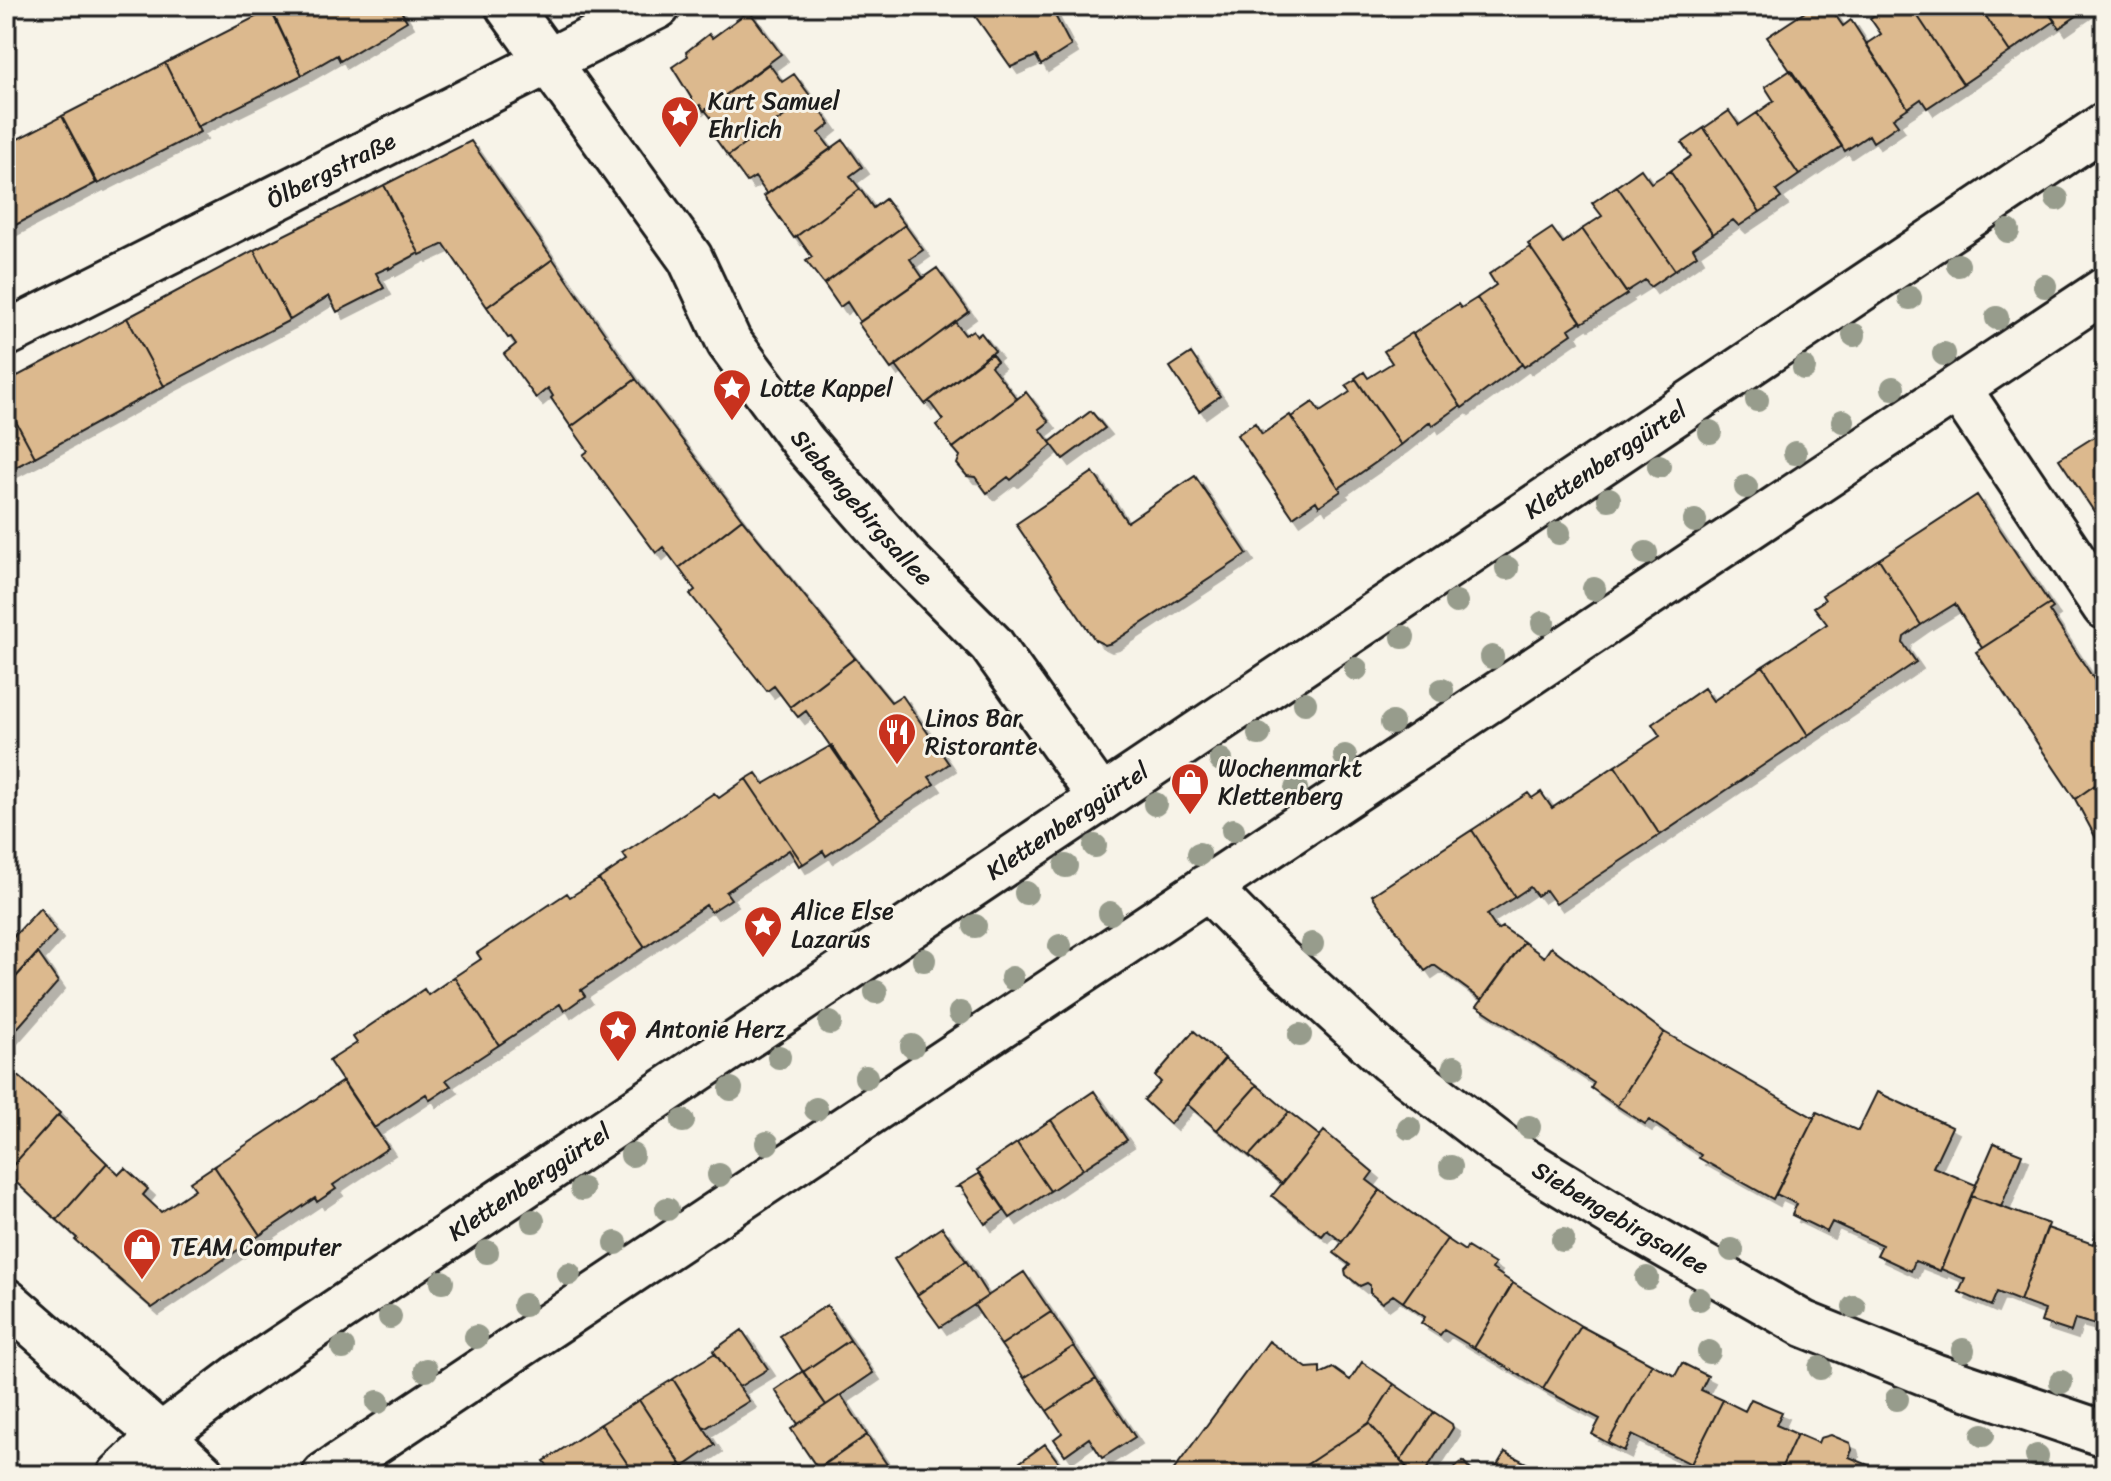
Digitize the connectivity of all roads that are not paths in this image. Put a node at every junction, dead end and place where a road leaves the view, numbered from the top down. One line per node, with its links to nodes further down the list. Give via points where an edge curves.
1 (508, 6): 3 (main road, Siebengebirgsallee)
2 (658, 6): 3 (main road, Ölbergstraße)
3 (548, 61): 6 (main road, Ölbergstraße); 9 (main road, Siebengebirgsallee, via 690,258 729,342 804,443 901,554 991,644)
4 (2105, 125): 9 (main road, Klettenberggürtel)
5 (2105, 290): 7 (main road)
6 (6, 334)
7 (1958, 388): 8 (main road); 10 (main road)
8 (2105, 607)
9 (1101, 798): 13 (main road, Klettenberggürtel, via 239,1377)
10 (1207, 887): 12 (main road, Siebengebirgsallee, via 1389,1060 1505,1149 1568,1188 1804,1324 1934,1376); 16 (main road)
11 (6, 1301): 13 (main road)
12 (2105, 1434)
13 (161, 1436): 14 (main road, Klettenberggürtel); 15 (main road)
14 (120, 1475)
15 (203, 1475)
16 (325, 1475)

